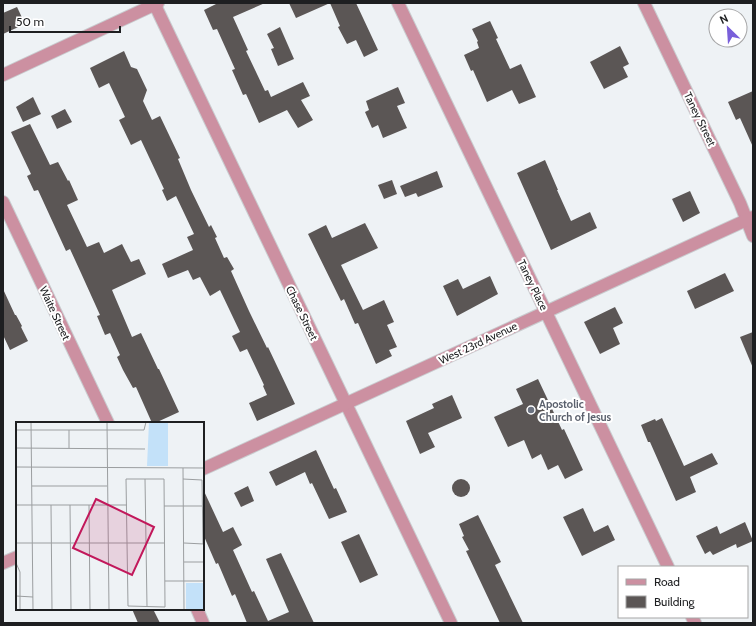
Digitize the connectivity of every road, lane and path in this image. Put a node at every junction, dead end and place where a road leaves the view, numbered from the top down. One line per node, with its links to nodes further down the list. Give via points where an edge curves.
1 (398, 3): 8 (street, Taney Place)
2 (644, 3): 6 (street, Taney Street, via 740,203)
3 (155, 4): 4 (street); 9 (street, Chase Street)
4 (3, 75)
5 (3, 202): 10 (street, Waite Street)
6 (750, 218): 7 (street, Taney Street); 8 (street, West 23rd Avenue)
7 (753, 236)
8 (546, 312): 9 (street, West 23rd Avenue); 14 (street, Taney Place)
9 (346, 403): 11 (street, West 23rd Avenue); 17 (street, Chase Street)
10 (108, 422)
11 (204, 469)
12 (16, 557): 13 (street)
13 (3, 563)
14 (668, 566)
15 (196, 610): 16 (street)
16 (203, 623)
17 (451, 623)

